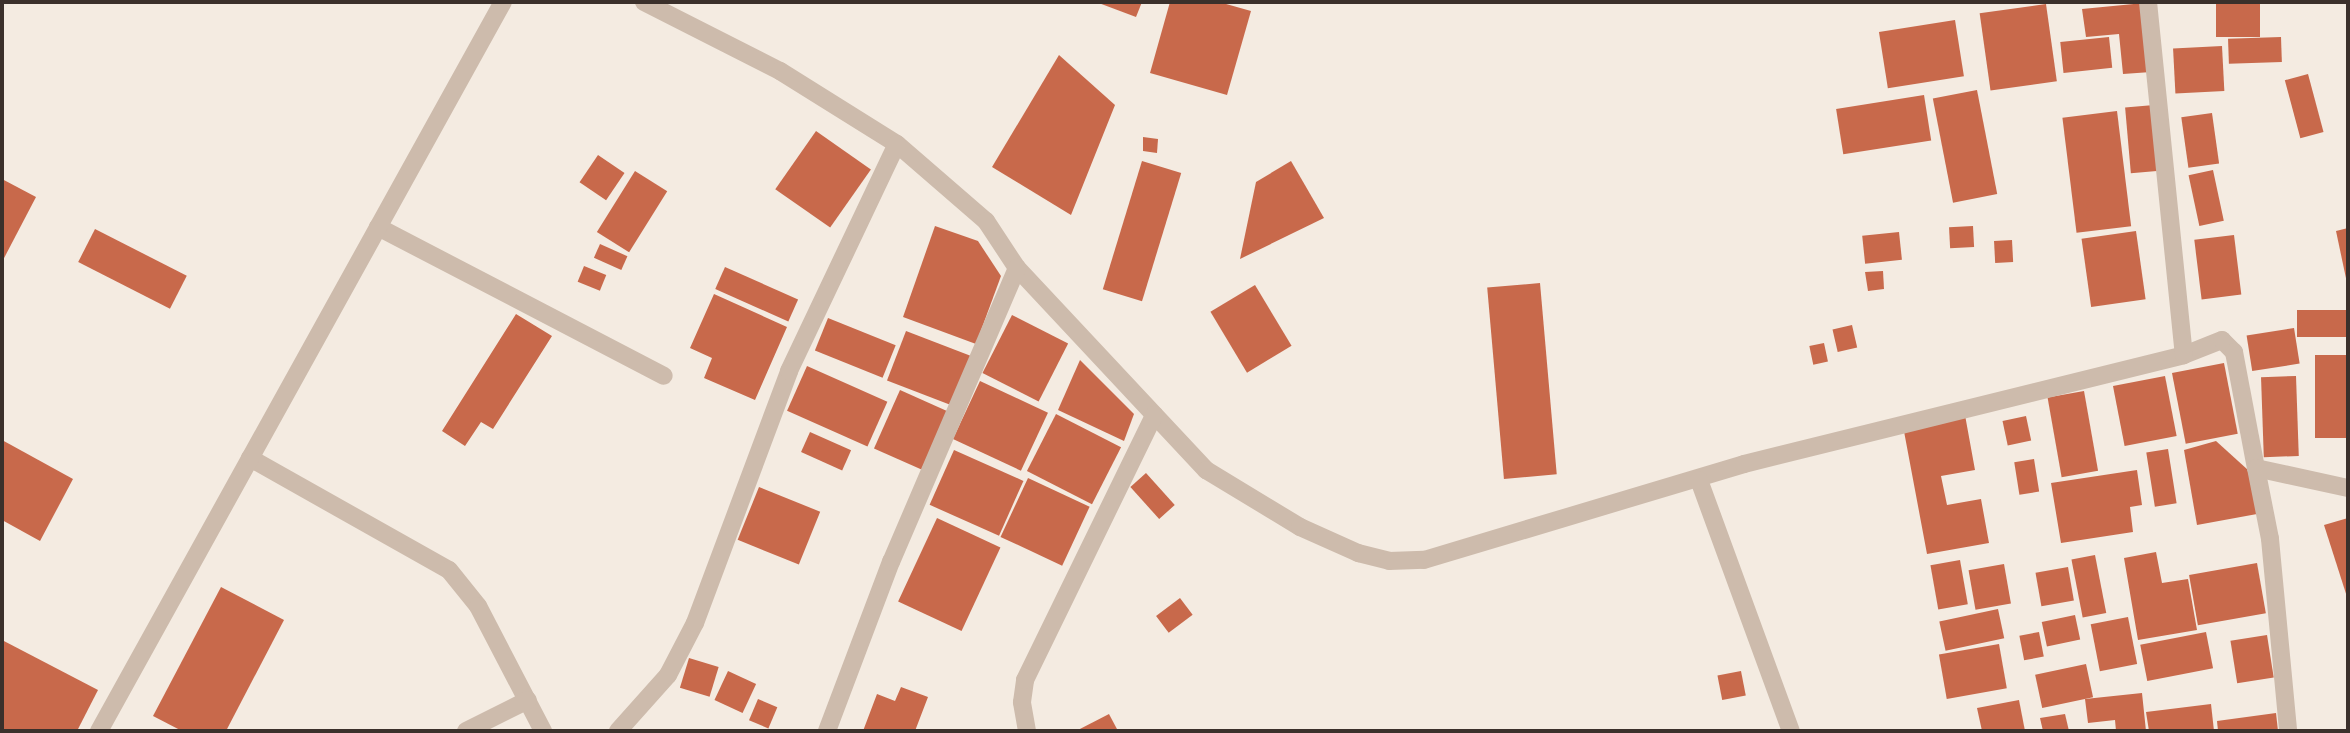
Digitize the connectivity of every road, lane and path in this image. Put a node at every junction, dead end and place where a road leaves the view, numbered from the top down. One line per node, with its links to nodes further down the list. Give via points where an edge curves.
1 (503, 2): 5 (street)
2 (644, 2): 4 (street, via 780,71)
3 (2148, 2): 7 (street)
4 (897, 144): 6 (street, via 986,221); 18 (street, via 789,371 695,623 668,675)
5 (378, 227): 8 (street); 10 (street)
6 (1017, 268): 9 (street); 19 (street, via 891,562)
7 (2184, 355): 11 (street, via 2222,340 2234,352); 12 (street, via 2068,380)
8 (664, 376)
9 (1154, 415): 12 (street, via 1206,470 1300,527 1389,561 1424,560 1545,520); 20 (street, via 1025,680 1022,702)
10 (250, 457): 14 (street, via 449,570 478,606); 15 (street)
11 (2256, 468): 13 (street); 22 (street, via 2270,539)
12 (1699, 480): 21 (street)
13 (2348, 488)
14 (528, 700): 16 (street); 17 (street)
15 (99, 731)
16 (466, 731)
17 (543, 731)
18 (618, 731)
19 (827, 731)
20 (1027, 731)
21 (1791, 731)
22 (2288, 731)

